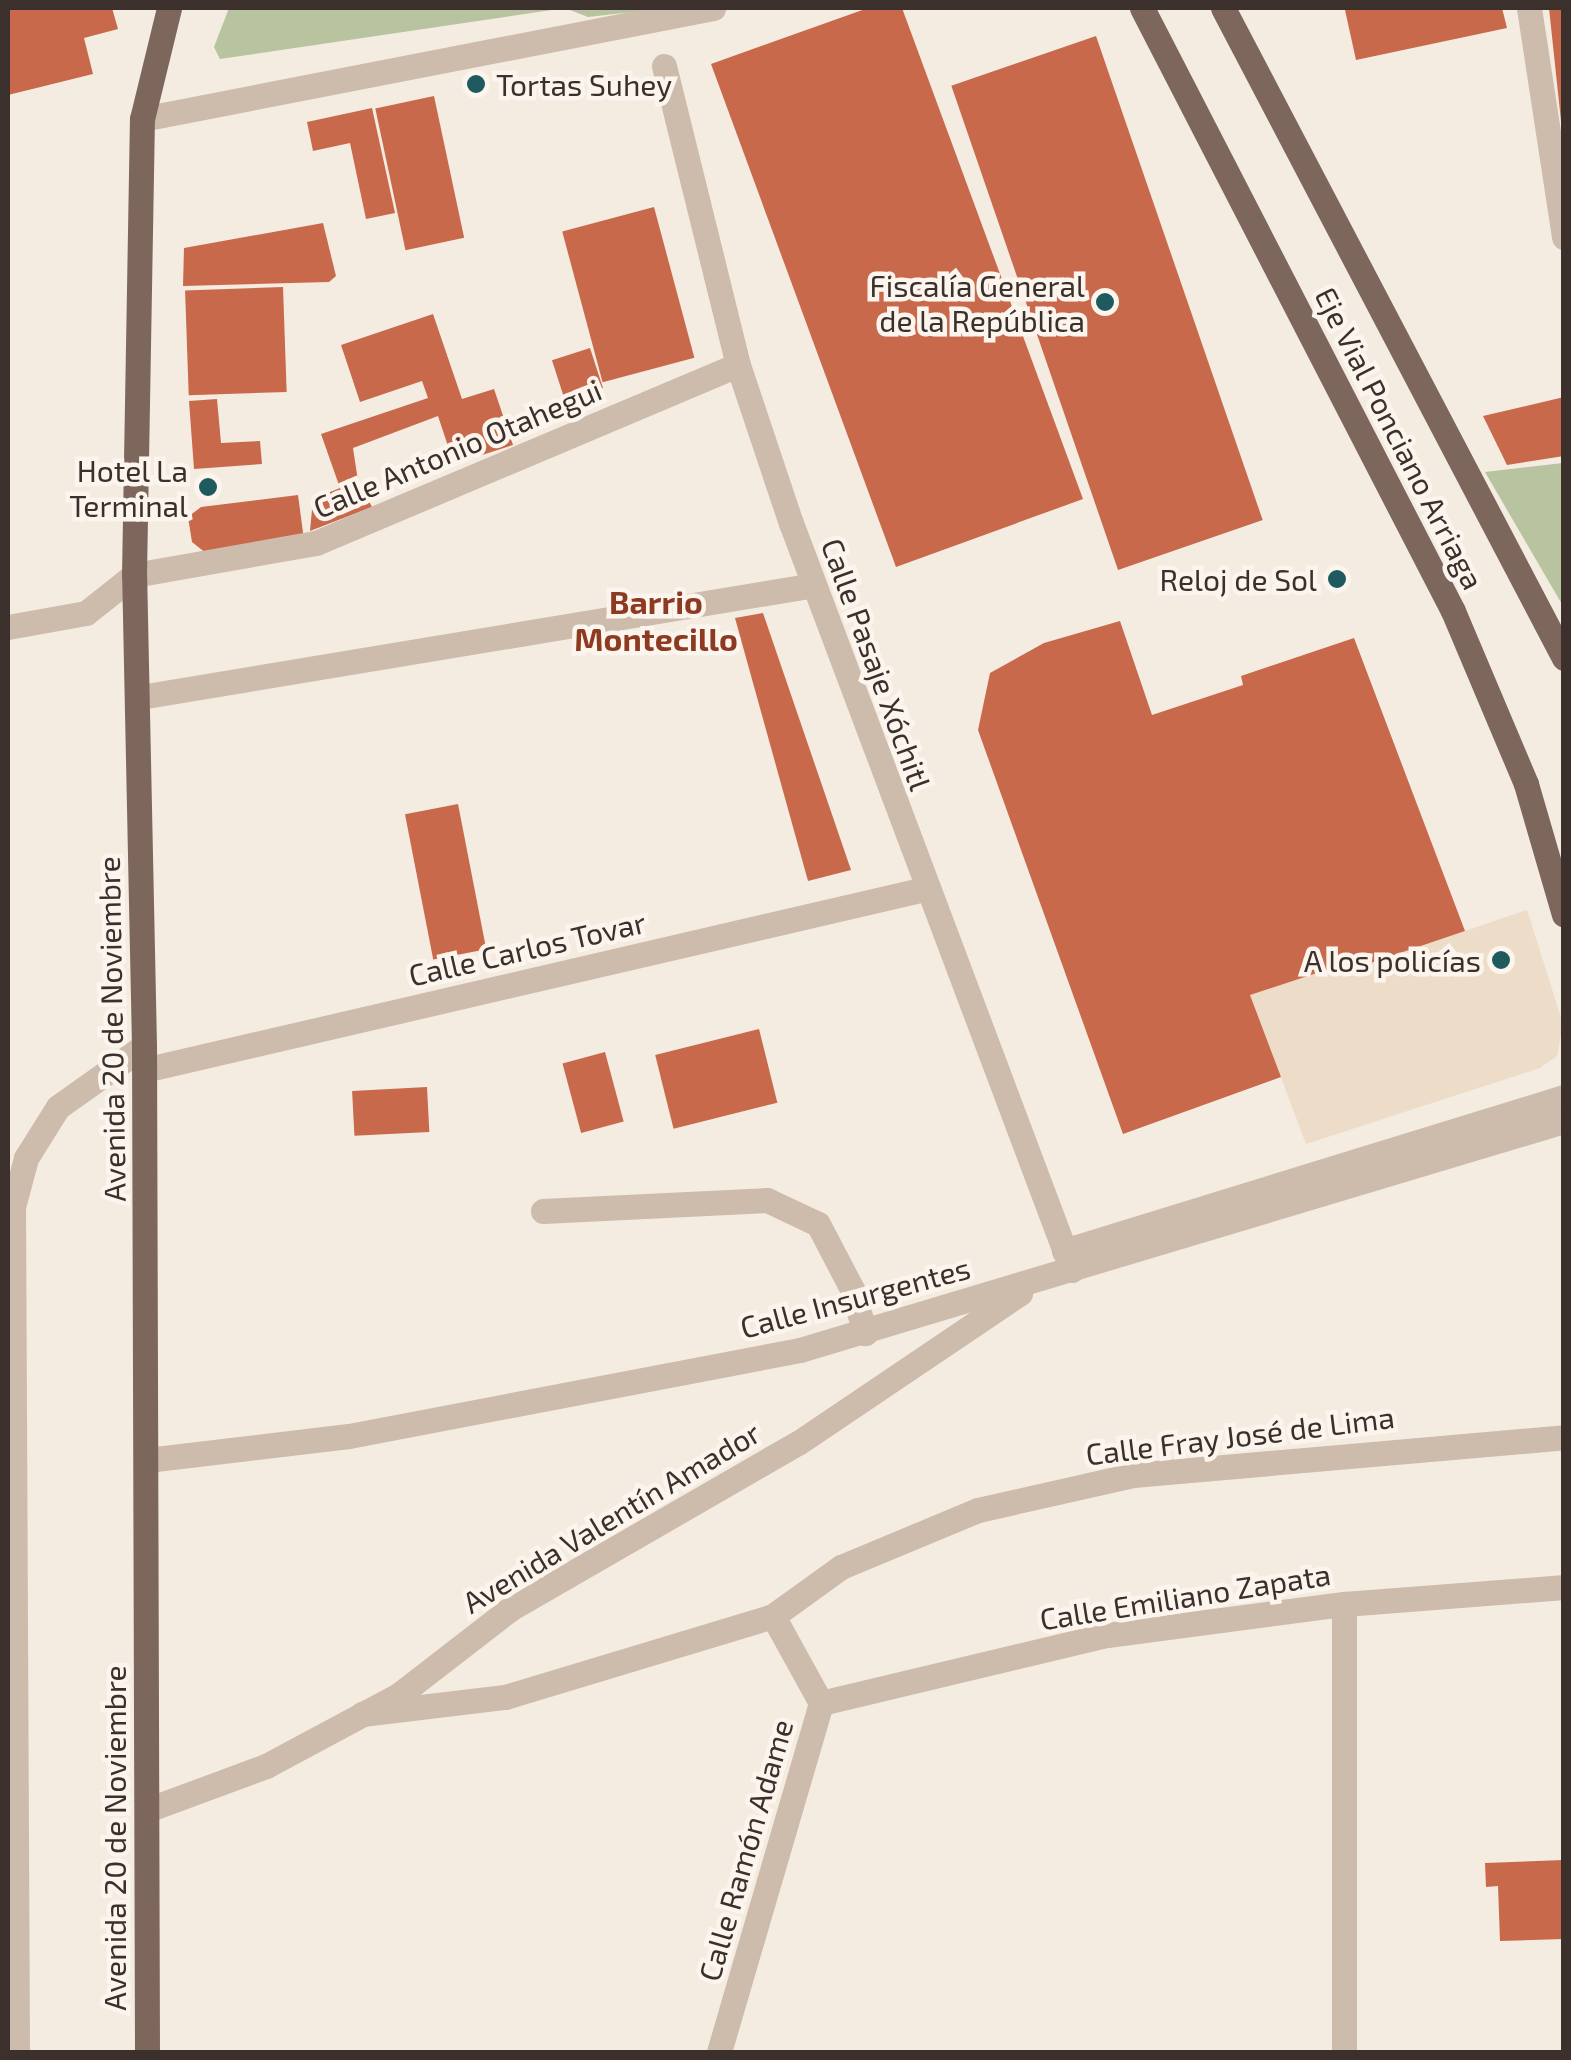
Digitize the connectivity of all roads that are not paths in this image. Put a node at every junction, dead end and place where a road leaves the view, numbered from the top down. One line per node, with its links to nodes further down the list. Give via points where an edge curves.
1 (169, 8): 7 (main road, Avenida 20 de Noviembre)
2 (714, 8): 7 (street)
3 (1142, 8): 16 (main road, Eje Vial Ponciano Arriaga, via 1453,610 1526,784)
4 (1222, 8): 13 (main road, Eje Vial Ponciano Arriaga)
5 (1529, 8): 8 (street)
6 (664, 66): 9 (street, Calle Pasaje Xóchitl)
7 (142, 119): 10 (main road, Avenida 20 de Noviembre)
8 (1564, 237)
9 (738, 366): 10 (street, Calle Antonio Otahegui, via 316,544); 11 (street, Calle Pasaje Xóchitl)
10 (134, 575): 12 (street, via 86,613); 14 (main road, Avenida 20 de Noviembre)
11 (814, 585): 14 (street); 15 (street, Calle Pasaje Xóchitl)
12 (8, 627)
13 (1564, 658)
14 (140, 697): 17 (main road, Avenida 20 de Noviembre)
15 (925, 889): 17 (street, Calle Carlos Tovar); 21 (street, Calle Pasaje Xóchitl)
16 (1564, 915)
17 (144, 1058): 25 (main road, Avenida 20 de Noviembre); 32 (street, via 58,1107 26,1158 13,1207)
18 (1564, 1097): 21 (street)
19 (1564, 1121): 21 (street, Calle Insurgentes)
20 (543, 1212): 23 (street, via 767,1200 818,1224 853,1291)
21 (1068, 1260): 22 (street, Calle Insurgentes)
22 (1041, 1279): 23 (street, Calle Insurgentes); 30 (street, Avenida Valentín Amador, via 798,1444 510,1609 400,1694)
23 (866, 1333): 25 (street, Calle Insurgentes, via 349,1436)
24 (1564, 1436): 28 (street, Calle Fray José de Lima, via 1133,1474 978,1510 842,1566)
25 (147, 1460): 31 (main road, Avenida 20 de Noviembre)
26 (1564, 1587): 27 (street, Calle Emiliano Zapata)
27 (1344, 1604): 29 (street, Calle Emiliano Zapata, via 1108,1635); 35 (street)
28 (773, 1616): 29 (street, Calle Ramón Adame); 30 (street, Calle Fray José de Lima, via 505,1698)
29 (822, 1703): 34 (street, Calle Ramón Adame)
30 (362, 1714): 31 (street, Avenida Valentín Amador, via 266,1766)
31 (147, 1810): 33 (main road, Avenida 20 de Noviembre)
32 (17, 2052)
33 (147, 2052)
34 (719, 2052)
35 (1344, 2052)

